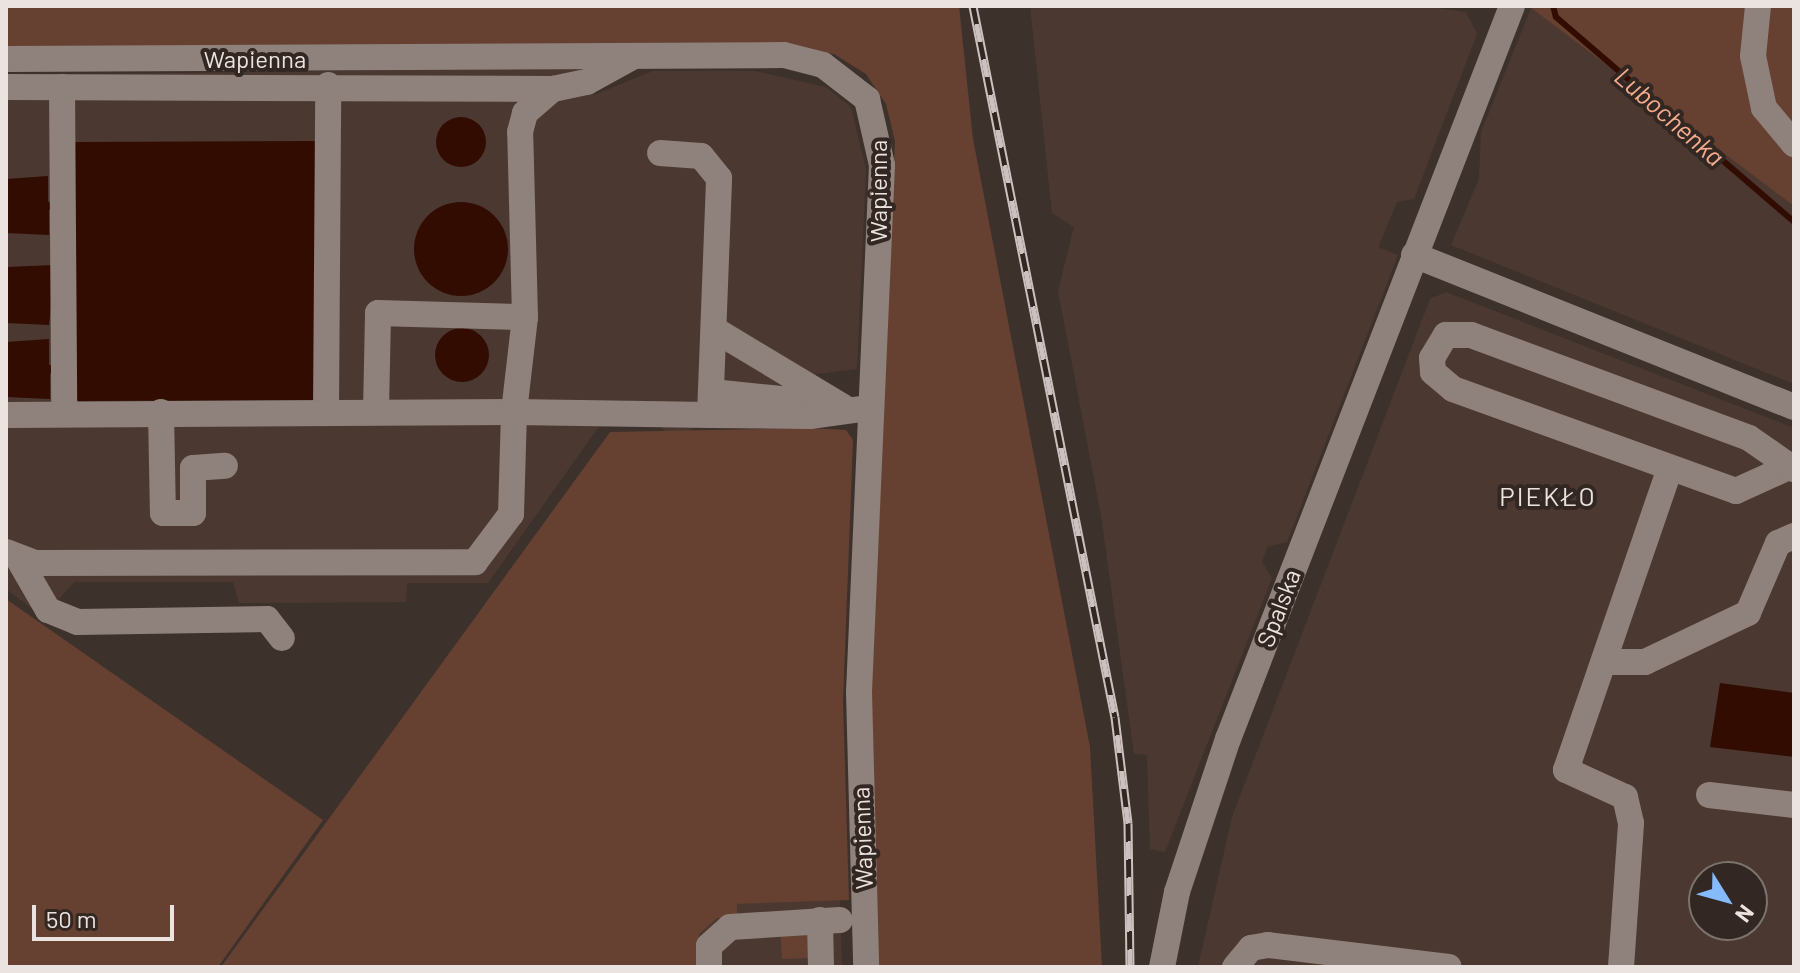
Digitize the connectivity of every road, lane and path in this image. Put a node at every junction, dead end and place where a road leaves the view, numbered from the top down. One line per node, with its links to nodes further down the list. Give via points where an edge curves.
1 (1758, 6): 9 (street, via 1753,56 1764,108)
2 (1508, 15): 11 (street, Spalska)
3 (638, 55): 4 (street, Wapienna); 8 (street, via 587,82); 15 (street, Wapienna, via 807,59 867,99 882,165)
4 (6, 59)
5 (328, 85): 7 (street); 8 (street); 17 (street)
6 (6, 87): 7 (street)
7 (62, 87): 21 (street)
8 (553, 89): 12 (street, via 525,113 520,132)
9 (1794, 144)
10 (660, 153): 13 (street, via 701,156 719,178)
11 (1414, 255): 16 (street); 35 (street, Spalska, via 1228,739 1177,892)
12 (525, 317): 18 (street, via 378,313); 20 (street)
13 (715, 330): 14 (street); 15 (street)
14 (711, 403): 15 (street, via 810,416); 20 (street)
15 (856, 407): 34 (street, Wapienna)
16 (1794, 407)
17 (326, 411): 18 (street); 19 (street)
18 (376, 411): 20 (street)
19 (161, 412): 21 (street); 23 (street, via 163,513 193,513 193,468)
20 (514, 412): 27 (street, via 511,514 475,562)
21 (64, 414): 22 (street)
22 (6, 415)
23 (225, 466)
24 (1670, 468): 25 (street, via 1736,491); 25 (street, via 1453,389 1433,372 1437,347 1446,335 1471,335 1749,438); 29 (street)
25 (1791, 468)
26 (1794, 536): 29 (street, via 1778,543 1748,613 1645,662)
27 (13, 556): 28 (street, via 48,610 77,622 267,619)
28 (282, 638)
29 (1605, 662): 38 (street, via 1566,770 1625,797 1631,823)
30 (1709, 795): 31 (street)
31 (1794, 805)
32 (709, 967): 33 (street, via 709,946 730,927 830,920)
33 (821, 967)
34 (866, 967)
35 (1162, 967)
36 (1235, 967): 37 (street, via 1251,948 1268,945)
37 (1449, 967)
38 (1621, 967)

